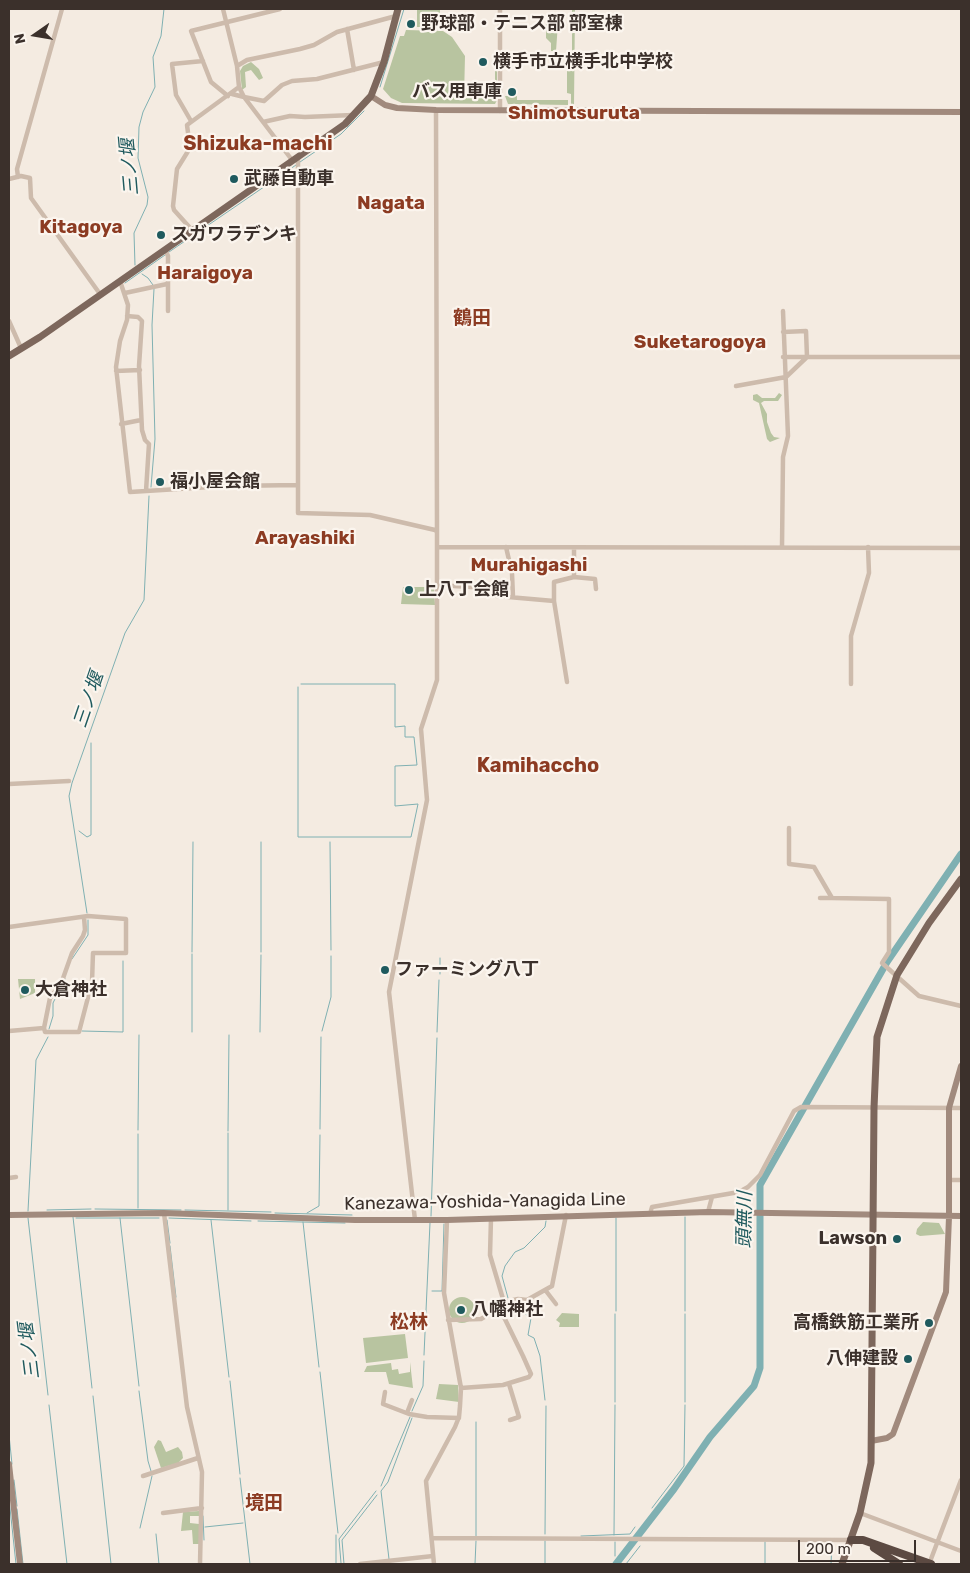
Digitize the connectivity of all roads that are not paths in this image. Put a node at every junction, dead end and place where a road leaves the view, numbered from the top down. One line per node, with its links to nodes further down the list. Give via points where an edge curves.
1 (62, 9): 23 (street, via 17,169)
2 (223, 9): 6 (street)
3 (280, 9): 6 (street)
4 (500, 9): 17 (street)
5 (397, 12): 7 (street); 9 (main road)
6 (227, 23): 8 (street, via 191,32); 10 (street)
7 (347, 30): 10 (street, via 314,45 247,60); 11 (street)
8 (203, 62): 13 (street, via 211,82); 20 (street, via 172,64 176,95)
9 (384, 62): 11 (street); 14 (main road)
10 (237, 66): 12 (street)
11 (354, 70): 15 (street, via 292,81 282,85 264,101)
12 (239, 87): 13 (street); 15 (street)
13 (230, 95): 15 (street); 20 (street)
14 (371, 96): 16 (street, via 384,105 397,108); 19 (main road)
15 (244, 97): 21 (street)
16 (436, 110): 17 (street); 49 (street)
17 (500, 112): 18 (street)
18 (961, 112)
19 (355, 114): 21 (street, via 290,116); 22 (main road)
20 (192, 121): 25 (street, via 186,129 190,148 177,169 173,206)
21 (263, 122): 22 (street)
22 (295, 158): 25 (main road); 47 (street)
23 (18, 177): 24 (street); 30 (street, via 30,178 31,198)
24 (9, 179)
25 (192, 230): 26 (main road)
26 (165, 249): 27 (main road); 28 (street)
27 (120, 281): 29 (street); 30 (main road)
28 (168, 284): 29 (street); 31 (street)
29 (125, 293): 33 (street)
30 (100, 294): 36 (main road)
31 (168, 311)
32 (783, 311): 35 (street)
33 (127, 316): 41 (street, via 138,316 142,321); 42 (street)
34 (9, 321): 36 (street)
35 (783, 332): 38 (street); 39 (street, via 806,331)
36 (21, 348): 37 (main road)
37 (9, 356)
38 (783, 357): 39 (street); 43 (street)
39 (807, 357): 40 (street); 43 (street)
40 (961, 357)
41 (140, 370): 42 (street); 45 (street)
42 (116, 371): 46 (street)
43 (784, 378): 44 (street); 52 (street, via 788,436 783,457)
44 (736, 386)
45 (141, 420): 46 (street); 48 (street, via 143,436 149,444)
46 (121, 424): 48 (street, via 130,492)
47 (298, 485): 48 (street); 49 (street, via 298,513 370,515)
48 (146, 490)
49 (437, 532): 50 (street)
50 (438, 547): 51 (street); 57 (street)
51 (506, 547): 53 (street); 59 (street)
52 (782, 547): 53 (street); 54 (street)
53 (574, 548): 56 (street)
54 (868, 548): 55 (street); 62 (street, via 869,573 850,636)
55 (961, 548)
56 (574, 577): 58 (street, via 595,579); 60 (street, via 554,582)
57 (436, 585): 59 (street, via 489,588 497,596); 94 (street, via 437,680 421,728 427,800 389,992)
58 (596, 589)
59 (513, 597): 60 (street)
60 (554, 601): 61 (street)
61 (567, 682)
62 (851, 684)
63 (69, 781): 64 (street)
64 (9, 784)
65 (789, 828): 68 (street, via 789,864 814,867)
66 (961, 879): 71 (main road)
67 (820, 898): 68 (street)
68 (832, 898): 71 (street, via 890,899 889,952 884,965)
69 (84, 916): 70 (street); 73 (street, via 83,936 72,953 61,984 50,998); 73 (street, via 126,919 126,953 93,952 92,982 79,1032 45,1032)
70 (9, 927)
71 (897, 975): 72 (street, via 919,996); 77 (main road, via 877,1037)
72 (961, 1006)
73 (44, 1028): 74 (street)
74 (9, 1031)
75 (961, 1066): 76 (street)
76 (960, 1076): 78 (street)
77 (874, 1108): 78 (street); 84 (street, via 801,1107 794,1111 755,1181 739,1192); 90 (main road)
78 (949, 1108): 79 (street); 82 (street)
79 (961, 1108)
80 (16, 1177): 81 (street)
81 (9, 1178)
82 (949, 1180): 83 (street); 92 (street)
83 (961, 1180)
84 (712, 1197): 85 (street); 87 (street, via 652,1207)
85 (708, 1212): 87 (street, Kanezawa-Yoshida-Yanagida Line); 90 (street, Kanezawa-Yoshida-Yanagida Line)
86 (164, 1213): 88 (street, Kanezawa-Yoshida-Yanagida Line); 94 (street, Kanezawa-Yoshida-Yanagida Line); 109 (street, via 187,1407)
87 (650, 1214): 89 (street, Kanezawa-Yoshida-Yanagida Line)
88 (9, 1215)
89 (566, 1215): 93 (street, Kanezawa-Yoshida-Yanagida Line); 96 (street, via 552,1286)
90 (873, 1216): 92 (street, Kanezawa-Yoshida-Yanagida Line); 108 (main road)
91 (961, 1216): 92 (street, Kanezawa-Yoshida-Yanagida Line)
92 (949, 1217): 108 (street, via 947,1273 942,1302 893,1434)
93 (492, 1218): 95 (street, Kanezawa-Yoshida-Yanagida Line); 97 (street, via 490,1255)
94 (415, 1220): 95 (street, Kanezawa-Yoshida-Yanagida Line)
95 (447, 1220): 100 (street, via 444,1293)
96 (546, 1291): 97 (street, via 527,1300 518,1298); 98 (street)
97 (504, 1302): 99 (street)
98 (556, 1304)
99 (500, 1309): 100 (street, via 481,1319); 101 (street, via 531,1374)
100 (448, 1320): 102 (street)
101 (509, 1384): 102 (street); 107 (street, via 519,1417)
102 (461, 1388): 106 (street)
103 (385, 1392): 105 (street, via 383,1404)
104 (412, 1400): 105 (street)
105 (407, 1413): 106 (street)
106 (458, 1418): 116 (street, via 426,1481)
107 (510, 1420)
108 (871, 1441): 115 (main road, via 867,1485)
109 (198, 1458): 111 (street); 113 (street, via 202,1472)
110 (9, 1464): 122 (street)
111 (143, 1476)
112 (961, 1480): 118 (street)
113 (202, 1508): 114 (street); 123 (street)
114 (162, 1513)
115 (860, 1513): 117 (main road); 118 (street)
116 (432, 1538): 117 (street); 120 (street)
117 (851, 1540): 121 (highway, via 863,1540); 126 (main road); 127 (highway, via 878,1550)
118 (938, 1543): 119 (street); 121 (street)
119 (961, 1551)
120 (433, 1556): 124 (street); 125 (street)
121 (931, 1562)
122 (20, 1564)
123 (200, 1564)
124 (360, 1564)
125 (434, 1564)
126 (842, 1564)
127 (899, 1564)

